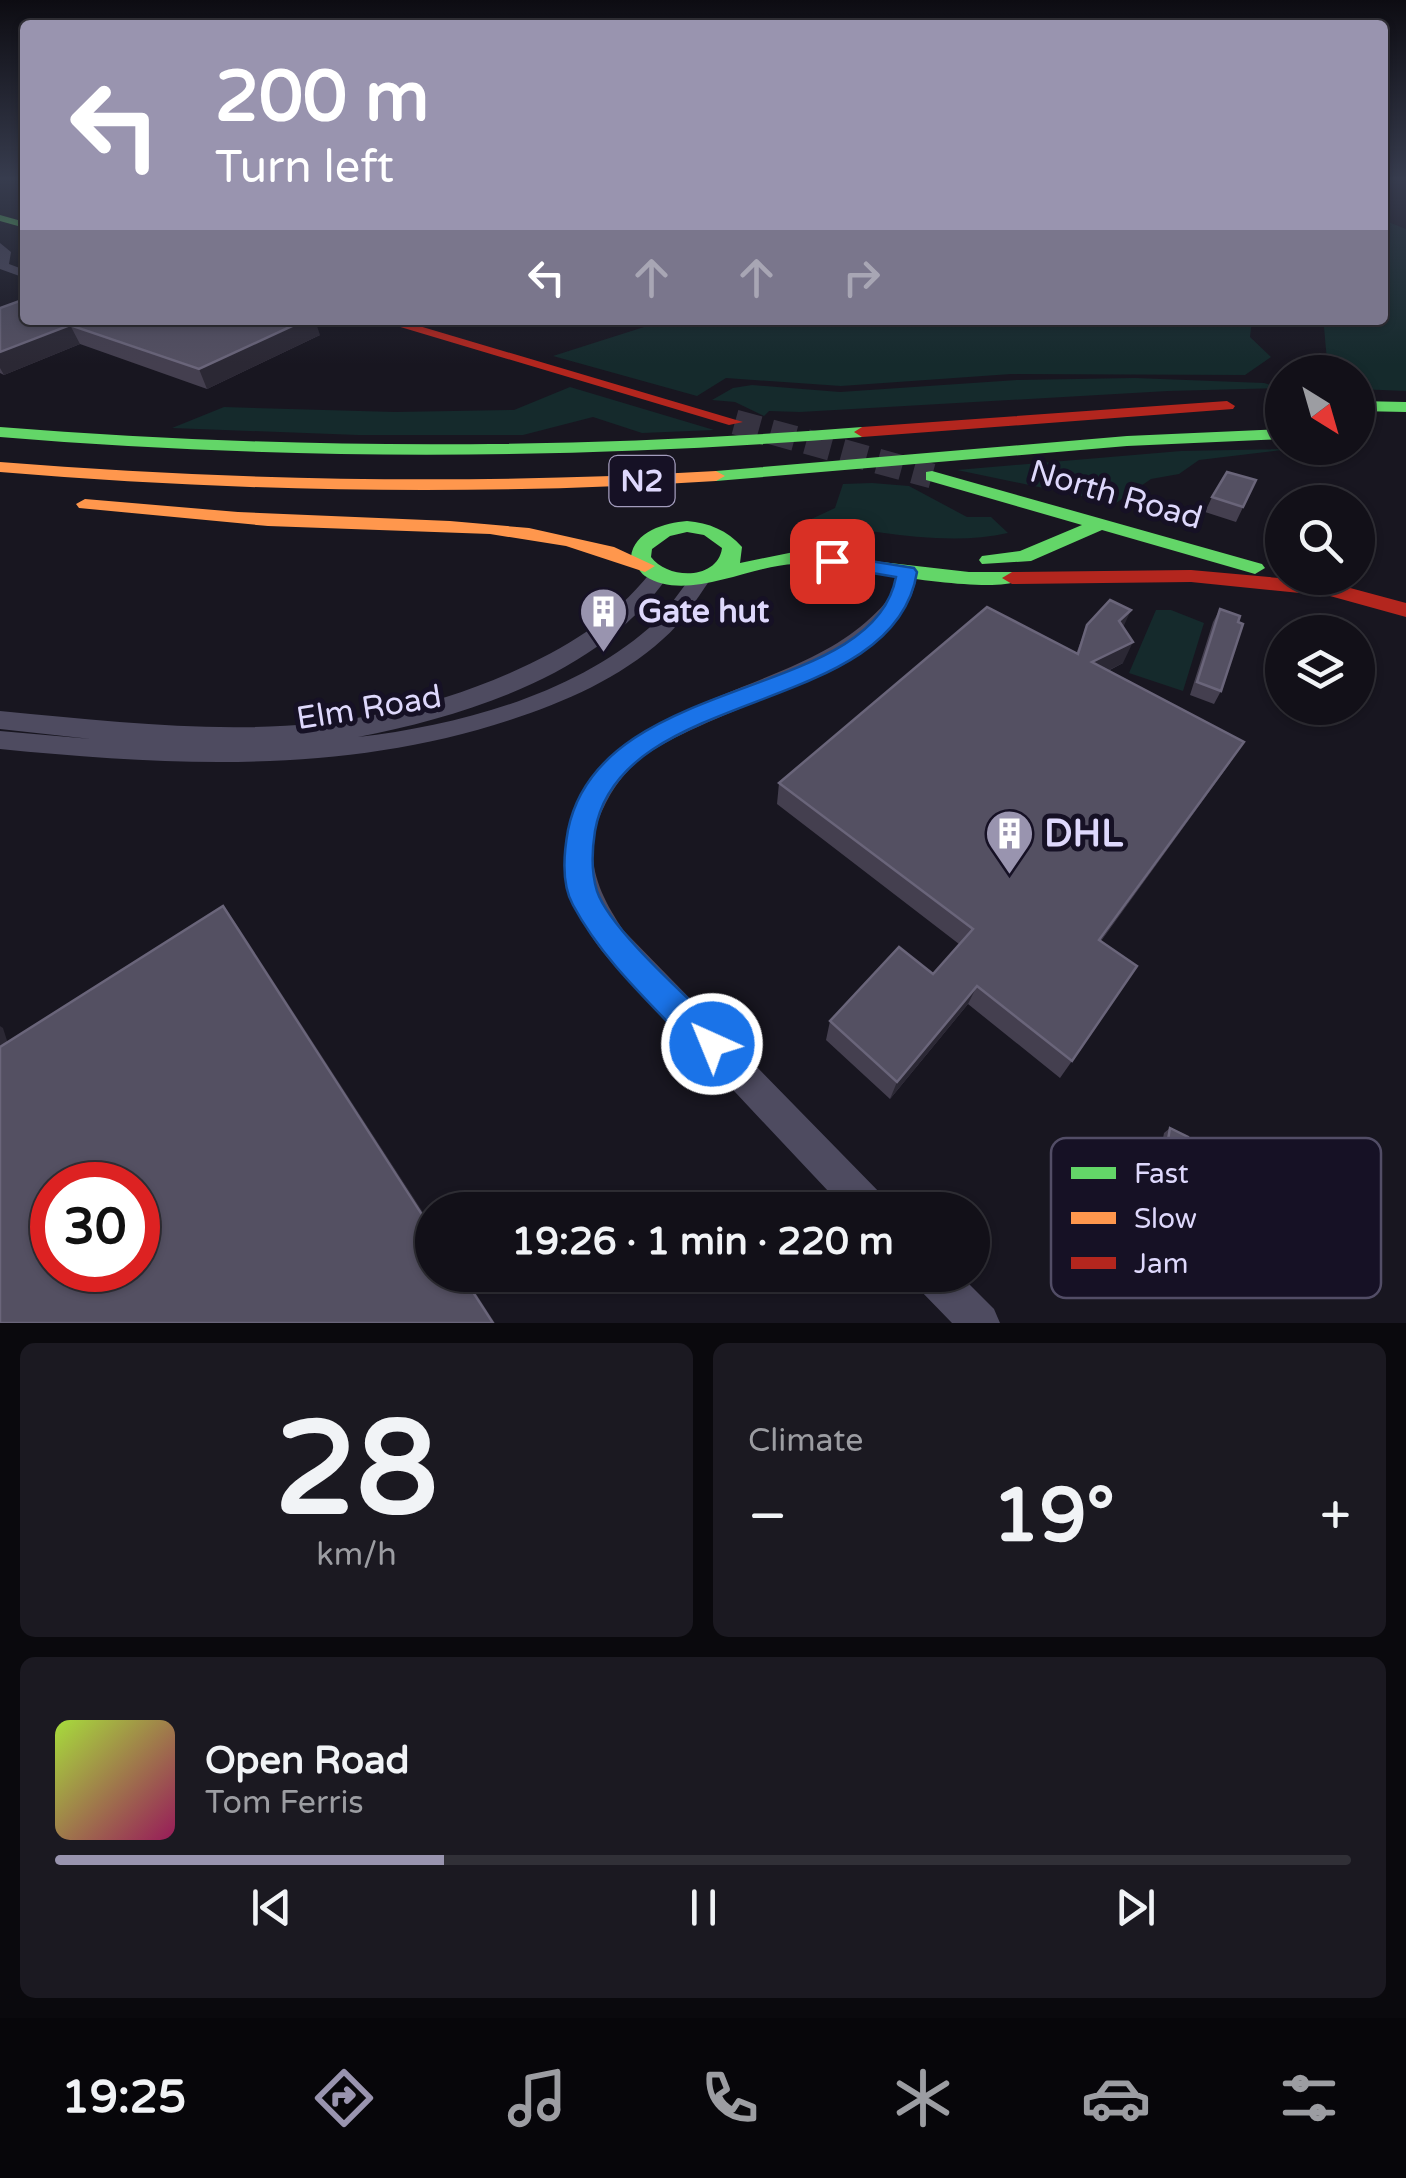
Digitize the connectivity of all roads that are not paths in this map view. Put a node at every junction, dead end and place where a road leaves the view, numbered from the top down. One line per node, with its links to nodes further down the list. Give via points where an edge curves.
1 (0, 246): 2 (street, via 4,266)
2 (20, 272)
3 (401, 325): 7 (main road)
4 (1254, 406): 8 (main road, N2, via 1037,414 624,450 453,456 198,449)
5 (1375, 406): 6 (main road)
6 (1406, 406)
7 (734, 422)
8 (0, 432)
9 (1265, 435): 10 (main road, N2, via 1098,441 667,480 449,488 223,485)
10 (0, 467)
11 (932, 476): 12 (main road, North Road)
12 (1010, 498): 14 (main road, North Road); 16 (main road, via 1030,530 1024,542)
13 (54, 500): 18 (main road, via 264,520 542,532 604,544)
14 (1100, 524): 16 (main road, via 1075,529 1046,552 1026,558); 19 (main road, North Road); 21 (main road, via 1094,548)
15 (716, 532): 16 (main road); 17 (main road, via 732,547); 18 (main road, via 688,526 659,532 642,547)
16 (975, 559)
17 (723, 570): 20 (main road, via 794,558); 22 (main road)
18 (652, 571): 22 (main road, via 671,580); 26 (street, Elm Road, via 622,621 564,656 440,709 351,730 250,739)
19 (1265, 571)
20 (907, 572): 21 (main road); 28 (street, via 903,596 848,650 638,746 606,774 585,814 578,853 584,897 613,940)
21 (1047, 577): 23 (main road)
22 (700, 580): 27 (street, Elm Road, via 659,631 586,680 530,706 438,733 264,756 164,756)
23 (1265, 583)
24 (1352, 595): 25 (main road)
25 (1406, 610)
26 (0, 720)
27 (0, 740)
28 (854, 1192)
29 (950, 1292): 30 (street)
30 (980, 1323)

